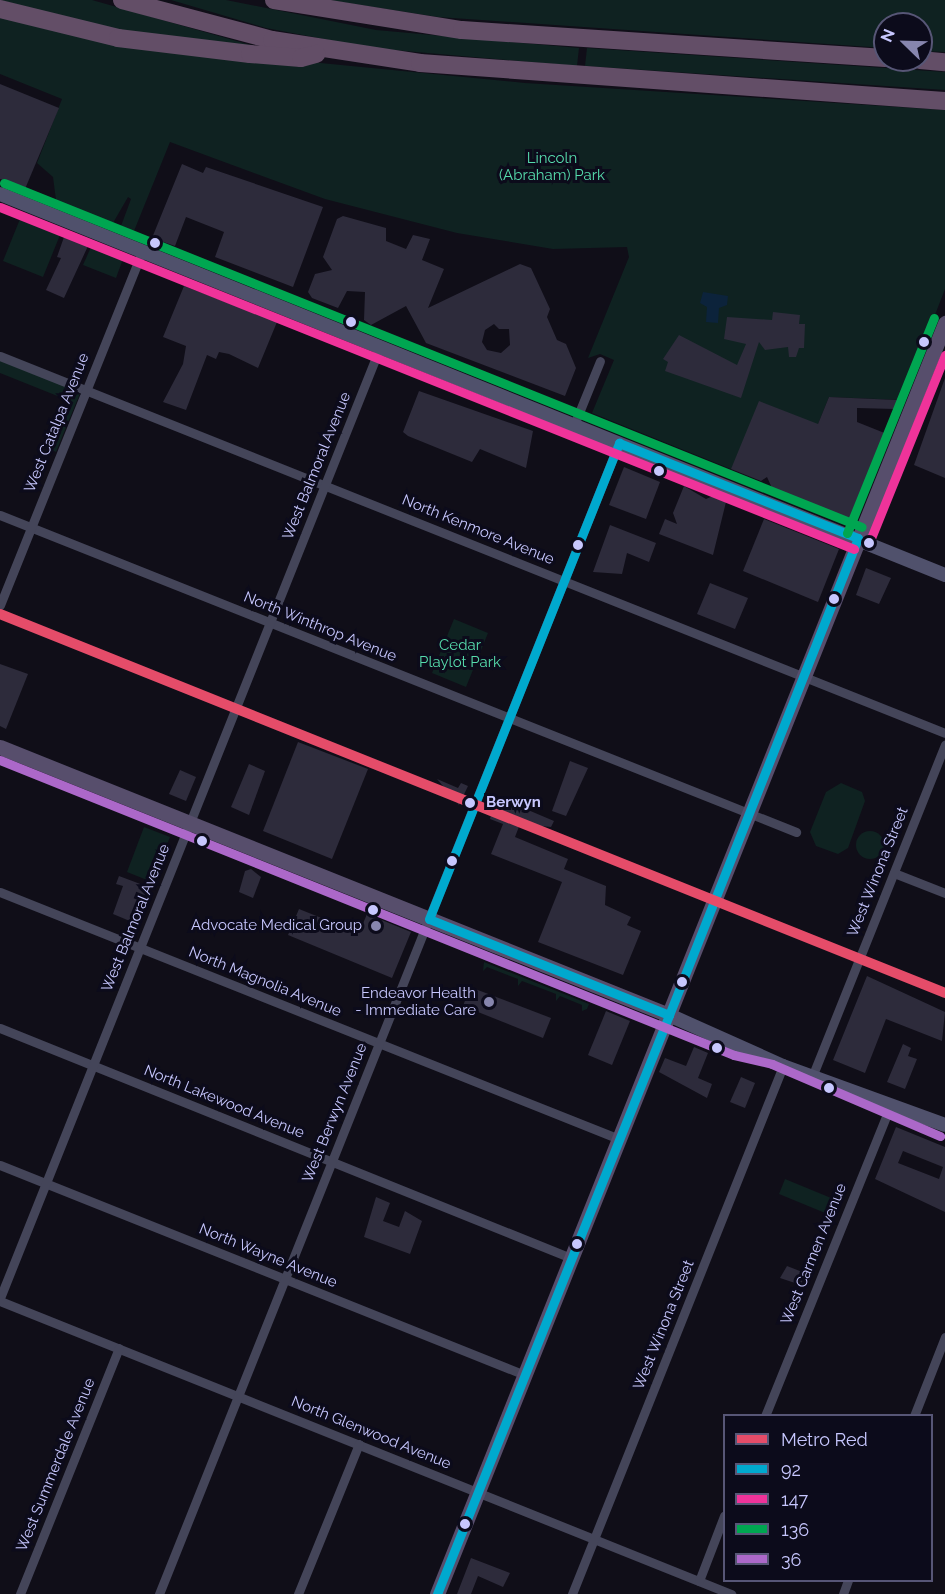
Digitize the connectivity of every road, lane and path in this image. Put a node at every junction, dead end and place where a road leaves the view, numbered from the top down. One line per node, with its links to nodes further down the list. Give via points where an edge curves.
1 (122, 0): 6 (highway)
2 (159, 0): 6 (highway)
3 (274, 0): 4 (highway)
4 (305, 4): 8 (highway, via 462,30)
5 (0, 9): 7 (highway, via 154,43 301,58)
6 (209, 25): 7 (highway)
7 (326, 51): 9 (highway, via 511,71)
8 (873, 57)
9 (945, 100)
10 (0, 194): 11 (main road)
11 (142, 251): 13 (main road); 16 (street, West Catalpa Avenue)
12 (945, 323): 22 (main road)
13 (380, 347): 17 (main road); 19 (street, West Balmoral Avenue)
14 (0, 356): 16 (street, North Kenmore Avenue)
15 (600, 361): 17 (street)
16 (86, 390): 19 (street, North Kenmore Avenue); 21 (street, West Catalpa Avenue)
17 (574, 425): 18 (main road)
18 (620, 443): 22 (main road); 24 (street, West Berwyn Avenue)
19 (326, 486): 24 (street, North Kenmore Avenue); 26 (street, West Balmoral Avenue)
20 (0, 515): 21 (street, North Winthrop Avenue)
21 (31, 527): 25 (street, West Catalpa Avenue); 26 (street, North Winthrop Avenue)
22 (858, 538): 23 (main road); 27 (main road)
23 (945, 574)
24 (565, 581): 27 (street, North Kenmore Avenue); 28 (street, West Berwyn Avenue)
25 (0, 605)
26 (270, 623): 28 (street, North Winthrop Avenue); 33 (street, West Balmoral Avenue)
27 (803, 677): 29 (street, North Kenmore Avenue); 32 (main road)
28 (509, 719): 32 (street, North Winthrop Avenue); 38 (street, West Berwyn Avenue)
29 (945, 733)
30 (945, 745): 35 (street, West Winona Street)
31 (0, 747): 33 (main road)
32 (749, 814): 34 (street, North Winthrop Avenue); 40 (main road)
33 (190, 824): 38 (main road); 39 (street, West Balmoral Avenue)
34 (796, 832)
35 (894, 873): 37 (street); 46 (street, West Winona Street)
36 (0, 892): 39 (street, North Magnolia Avenue)
37 (945, 893)
38 (429, 919): 40 (main road); 42 (street, West Berwyn Avenue)
39 (140, 948): 42 (street, North Magnolia Avenue); 44 (street, West Balmoral Avenue)
40 (669, 1015): 43 (main road); 49 (main road)
41 (0, 1029): 44 (street, North Lakewood Avenue)
42 (379, 1044): 49 (street, North Magnolia Avenue); 50 (street, West Berwyn Avenue)
43 (738, 1044): 45 (main road); 46 (main road, via 757,1046)
44 (93, 1066): 50 (street, North Lakewood Avenue); 52 (street, West Balmoral Avenue)
45 (783, 1066): 46 (main road); 65 (street, West Winona Street)
46 (814, 1073): 47 (main road, via 879,1104)
47 (891, 1104): 48 (main road); 60 (street, West Carmen Avenue)
48 (945, 1125)
49 (619, 1139): 53 (main road)
50 (332, 1162): 53 (street, North Lakewood Avenue); 54 (street, West Berwyn Avenue)
51 (0, 1165): 52 (street, North Wayne Avenue)
52 (46, 1184): 54 (street, North Wayne Avenue); 55 (street, West Balmoral Avenue)
53 (571, 1258): 58 (main road)
54 (285, 1279): 58 (street, North Wayne Avenue); 59 (street, West Berwyn Avenue)
55 (0, 1300): 57 (street, North Glenwood Avenue)
56 (945, 1337): 61 (street)
57 (119, 1348): 59 (street, North Glenwood Avenue); 68 (street, West Summerdale Avenue)
58 (525, 1375): 63 (main road)
59 (239, 1396): 62 (street, North Glenwood Avenue); 69 (street, West Berwyn Avenue)
60 (766, 1414)
61 (915, 1414)
62 (359, 1444): 63 (street, North Glenwood Avenue); 70 (street)
63 (478, 1492): 65 (street, North Glenwood Avenue); 71 (main road)
64 (723, 1519): 66 (street)
65 (594, 1539): 66 (street, North Glenwood Avenue); 72 (street, West Winona Street)
66 (699, 1581): 67 (street, North Glenwood Avenue)
67 (715, 1591): 73 (street, North Glenwood Avenue)
68 (20, 1594)
69 (159, 1594)
70 (298, 1594)
71 (437, 1594)
72 (572, 1594)
73 (731, 1594)

